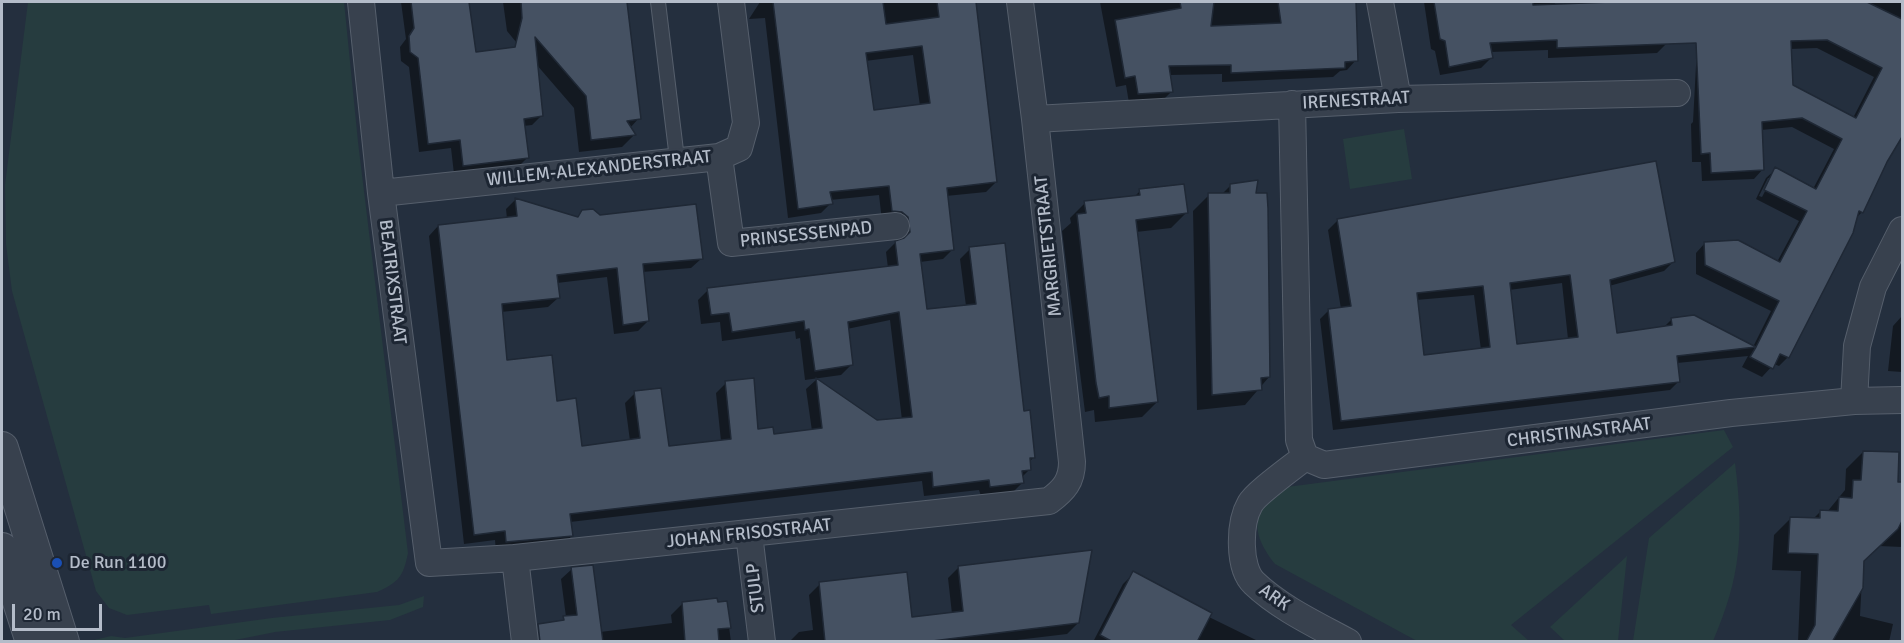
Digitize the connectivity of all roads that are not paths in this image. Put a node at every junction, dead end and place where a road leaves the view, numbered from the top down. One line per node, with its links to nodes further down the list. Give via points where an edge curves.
1 (361, 2): 12 (street, BEATRIXSTRAAT)
2 (658, 2): 11 (lane)
3 (731, 2): 10 (street, WILLEM-ALEXANDERSTRAAT, via 746,123 740,148)
4 (1020, 2): 9 (street, MARGRIETSTRAAT)
5 (1380, 2): 7 (street)
6 (1677, 93): 7 (street, IRENESTRAAT)
7 (1398, 99): 8 (street, IRENESTRAAT)
8 (1292, 104): 9 (street, IRENESTRAAT); 18 (street, via 1299,440)
9 (1035, 119): 19 (street, MARGRIETSTRAAT, via 1072,462)
10 (719, 157): 11 (street, WILLEM-ALEXANDERSTRAAT); 13 (street, PRINSESSENPAD, via 731,243)
11 (677, 159): 12 (street, WILLEM-ALEXANDERSTRAAT)
12 (381, 193): 23 (street, BEATRIXSTRAAT)
13 (896, 226)
14 (1902, 230): 16 (street, via 1873,287 1857,346)
15 (1902, 400): 16 (street, CHRISTINASTRAAT)
16 (1854, 401): 18 (street, CHRISTINASTRAAT, via 1324,465)
17 (2, 448): 26 (street)
18 (1305, 457): 24 (street, ARK, via 1250,502 1243,525 1243,556 1252,582 1298,615)
19 (1065, 490): 20 (street, JOHAN FRISOSTRAAT, via 1049,501)
20 (750, 534): 22 (street, JOHAN FRISOSTRAAT); 28 (street, STULP)
21 (2, 549): 25 (street)
22 (515, 558): 23 (street, JOHAN FRISOSTRAAT); 27 (street)
23 (429, 562)
24 (1345, 641)
25 (32, 642)
26 (63, 642)
27 (525, 642)
28 (762, 642)

